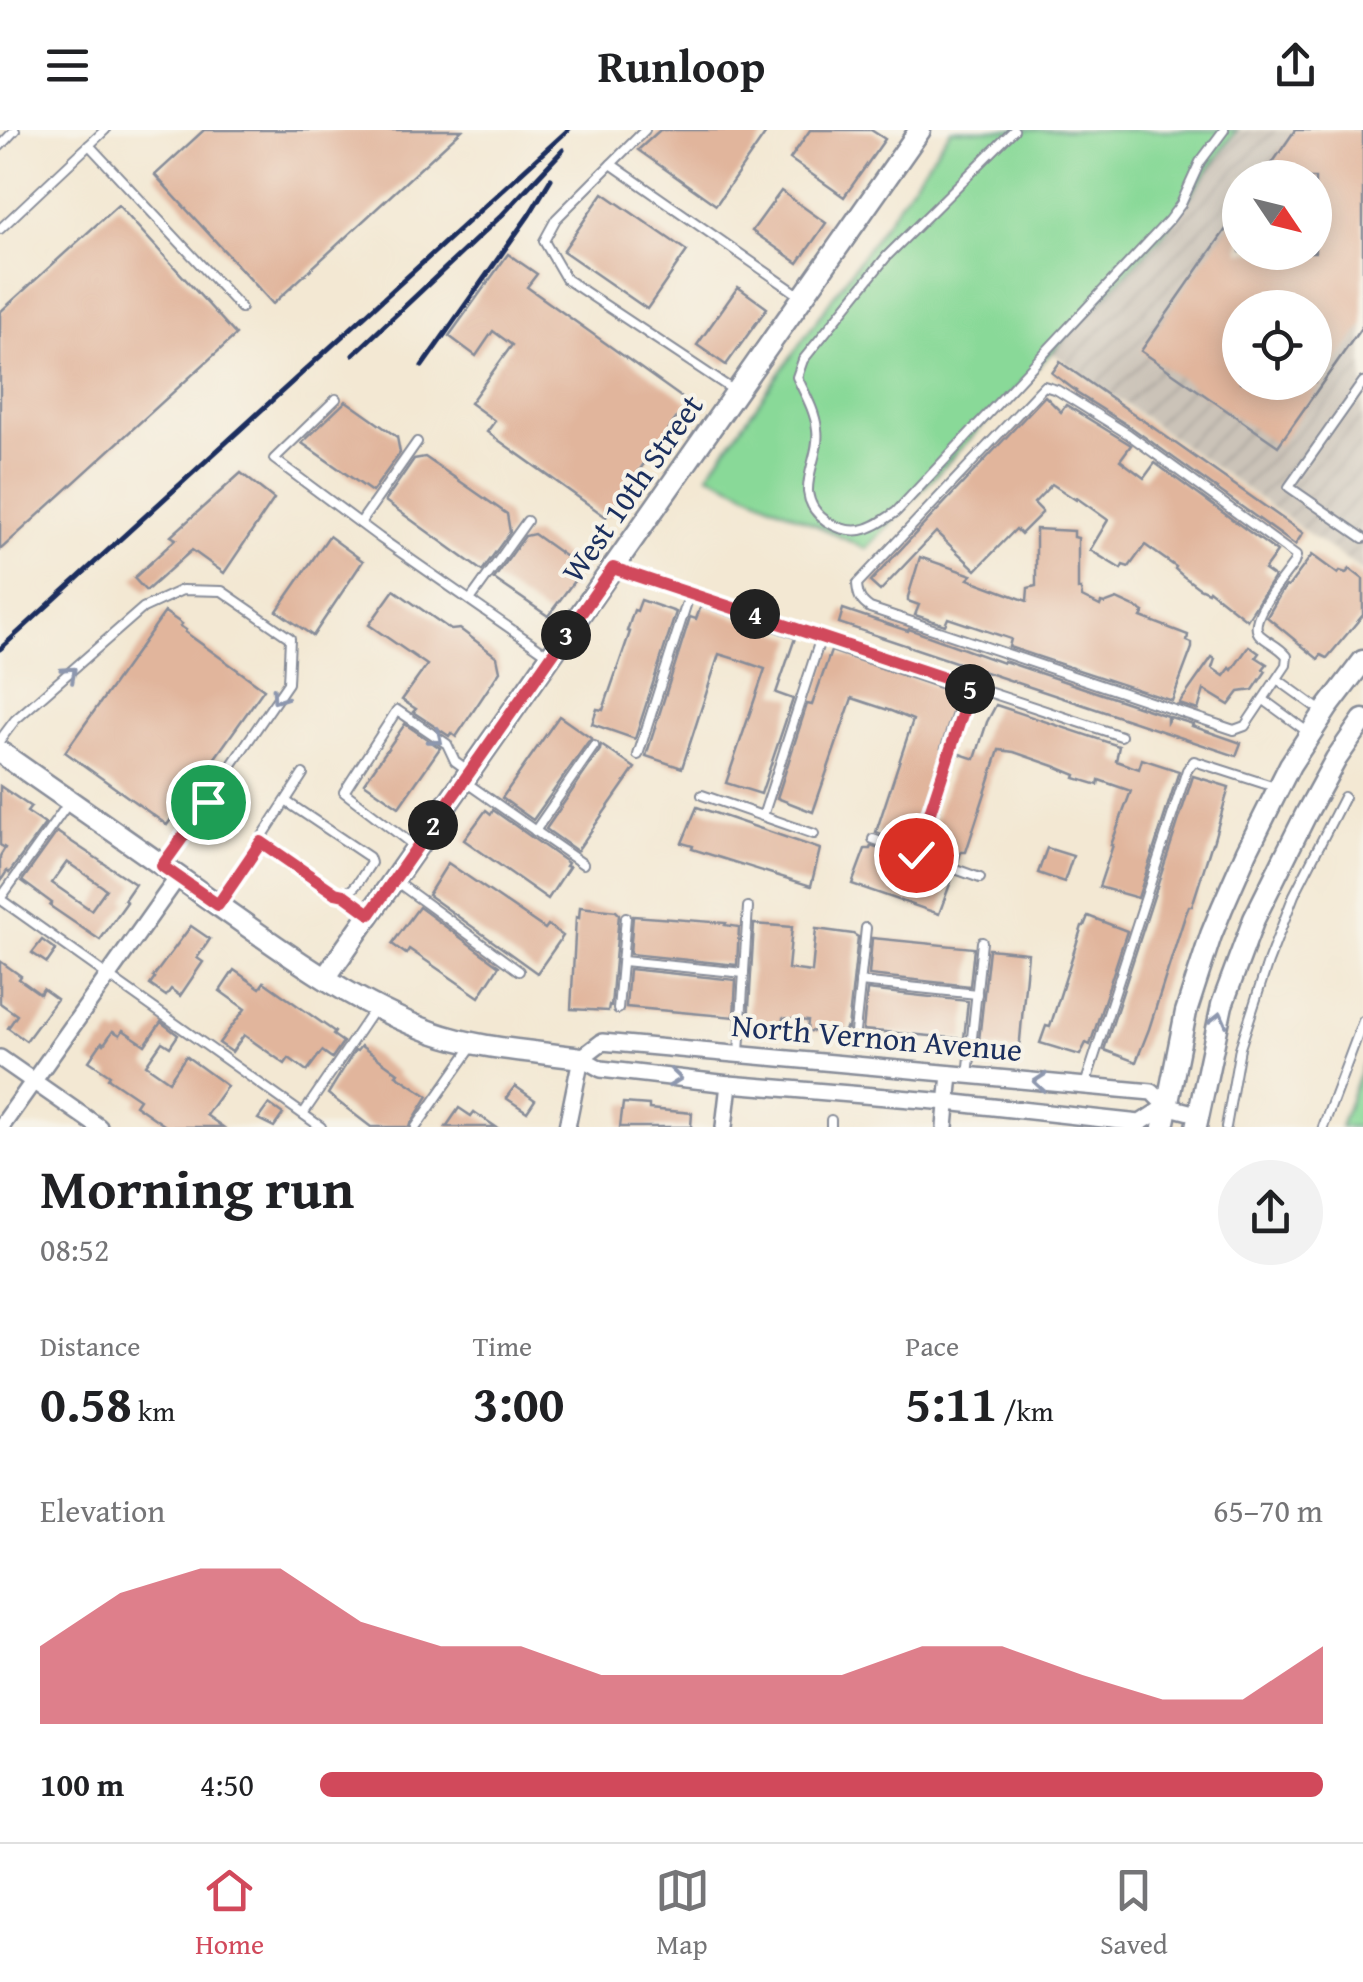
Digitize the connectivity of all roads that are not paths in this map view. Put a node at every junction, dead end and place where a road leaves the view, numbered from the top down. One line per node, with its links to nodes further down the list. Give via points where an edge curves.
1 (15, 130): 8 (lane)
2 (105, 130): 7 (lane)
3 (645, 130): 9 (lane)
4 (920, 130): 11 (street, West 10th Street)
5 (1014, 130): 6 (lane, via 887,256 804,360 797,378 818,434 808,495 830,524 847,530 876,525 930,478 1169,220)
6 (1224, 130)
7 (89, 145): 10 (lane); 12 (lane)
8 (0, 146)
9 (611, 164): 11 (lane); 14 (lane, via 556,219 544,241 566,279)
10 (0, 228)
11 (802, 298): 14 (street, West 10th Street)
12 (242, 308)
13 (1363, 382): 19 (lane, via 1289,487)
14 (736, 392): 20 (street, West 10th Street)
15 (336, 400): 18 (lane, via 274,459)
16 (417, 442): 18 (lane)
17 (527, 520): 22 (lane)
18 (360, 523): 22 (lane)
19 (1363, 538)
20 (613, 568): 21 (lane); 24 (street, West 10th Street)
21 (690, 593): 23 (lane); 36 (lane)
22 (470, 600): 24 (lane)
23 (821, 636): 27 (lane); 44 (lane)
24 (550, 657): 38 (street, West 10th Street)
25 (1363, 660): 29 (street)
26 (1278, 679): 28 (lane); 28 (lane, via 1287,656 1254,626 1296,556 1128,434 1044,386 857,584 870,608 1234,730); 29 (lane)
27 (971, 687): 32 (lane); 50 (lane)
28 (1264, 700): 31 (lane)
29 (1324, 713): 31 (street)
30 (1363, 720): 86 (street, one-way to 30, via 1222,1005 1254,919)
31 (1310, 734): 39 (street)
32 (1121, 736)
33 (0, 740): 52 (lane, one-way to 52, via 142,608 182,590 222,592 290,638 288,683)
34 (594, 746): 45 (lane)
35 (0, 752): 42 (street, North Vernon Avenue)
36 (638, 754)
37 (304, 774): 43 (lane)
38 (467, 776): 45 (lane); 49 (street, West 10th Street); 49 (lane, one-way to 38, via 344,792 398,710 447,744)
39 (1278, 788): 82 (lane, via 1194,761 1187,770); 85 (street, via 1210,935)
40 (702, 795): 44 (lane)
41 (1344, 798): 94 (lane, via 1268,962 1240,1048)
42 (70, 801): 52 (street, North Vernon Avenue); 56 (lane)
43 (287, 802): 48 (lane); 55 (lane, via 369,857)
44 (763, 816): 46 (lane)
45 (535, 831): 51 (lane)
46 (814, 834)
47 (873, 840): 50 (lane)
48 (261, 842): 55 (lane); 57 (lane)
49 (417, 848): 54 (street, West 10th Street)
50 (916, 855): 53 (lane)
51 (583, 864)
52 (170, 871): 57 (street, North Vernon Avenue); 66 (street)
53 (980, 878)
54 (394, 880): 59 (street, West 10th Street); 64 (lane)
55 (344, 895): 59 (lane)
56 (0, 899): 66 (lane)
57 (218, 905): 67 (street, North Vernon Avenue)
58 (748, 908): 65 (lane)
59 (370, 914): 67 (street, West 10th Street)
60 (626, 917): 63 (lane)
61 (866, 928): 68 (lane)
62 (982, 942): 69 (lane)
63 (624, 961): 65 (lane); 71 (lane)
64 (518, 970)
65 (744, 974): 75 (lane)
66 (108, 975): 80 (street); 84 (lane)
67 (325, 978): 70 (street, North Vernon Avenue)
68 (860, 982): 69 (lane); 73 (lane)
69 (976, 994): 79 (lane)
70 (376, 1007): 74 (street, North Vernon Avenue); 84 (lane)
71 (618, 1009)
72 (1363, 1020): 95 (lane)
73 (855, 1032)
74 (474, 1044): 77 (street, North Vernon Avenue); 91 (lane)
75 (738, 1054): 77 (street, North Vernon Avenue, via 602,1042); 78 (street, North Vernon Avenue)
76 (0, 1058): 80 (street)
77 (581, 1058): 81 (street, North Vernon Avenue, one-way to 81, via 600,1069); 87 (street)
78 (950, 1074): 79 (street, North Vernon Avenue); 83 (street)
79 (968, 1076): 82 (street, North Vernon Avenue, one-way to 79)
80 (33, 1081): 88 (street); 89 (street)
81 (729, 1084): 83 (street, North Vernon Avenue); 92 (street)
82 (1085, 1086): 85 (street, North Vernon Avenue, via 1152,1092)
83 (947, 1102): 85 (street, North Vernon Avenue, via 1140,1123); 93 (street)
84 (303, 1114): 90 (lane)
85 (1164, 1117): 86 (street, North Vernon Avenue)
86 (1196, 1121)
87 (568, 1126)
88 (1, 1127)
89 (99, 1127)
90 (321, 1127)
91 (416, 1127)
92 (724, 1127)
93 (945, 1127)
94 (1226, 1127)
95 (1323, 1127)

